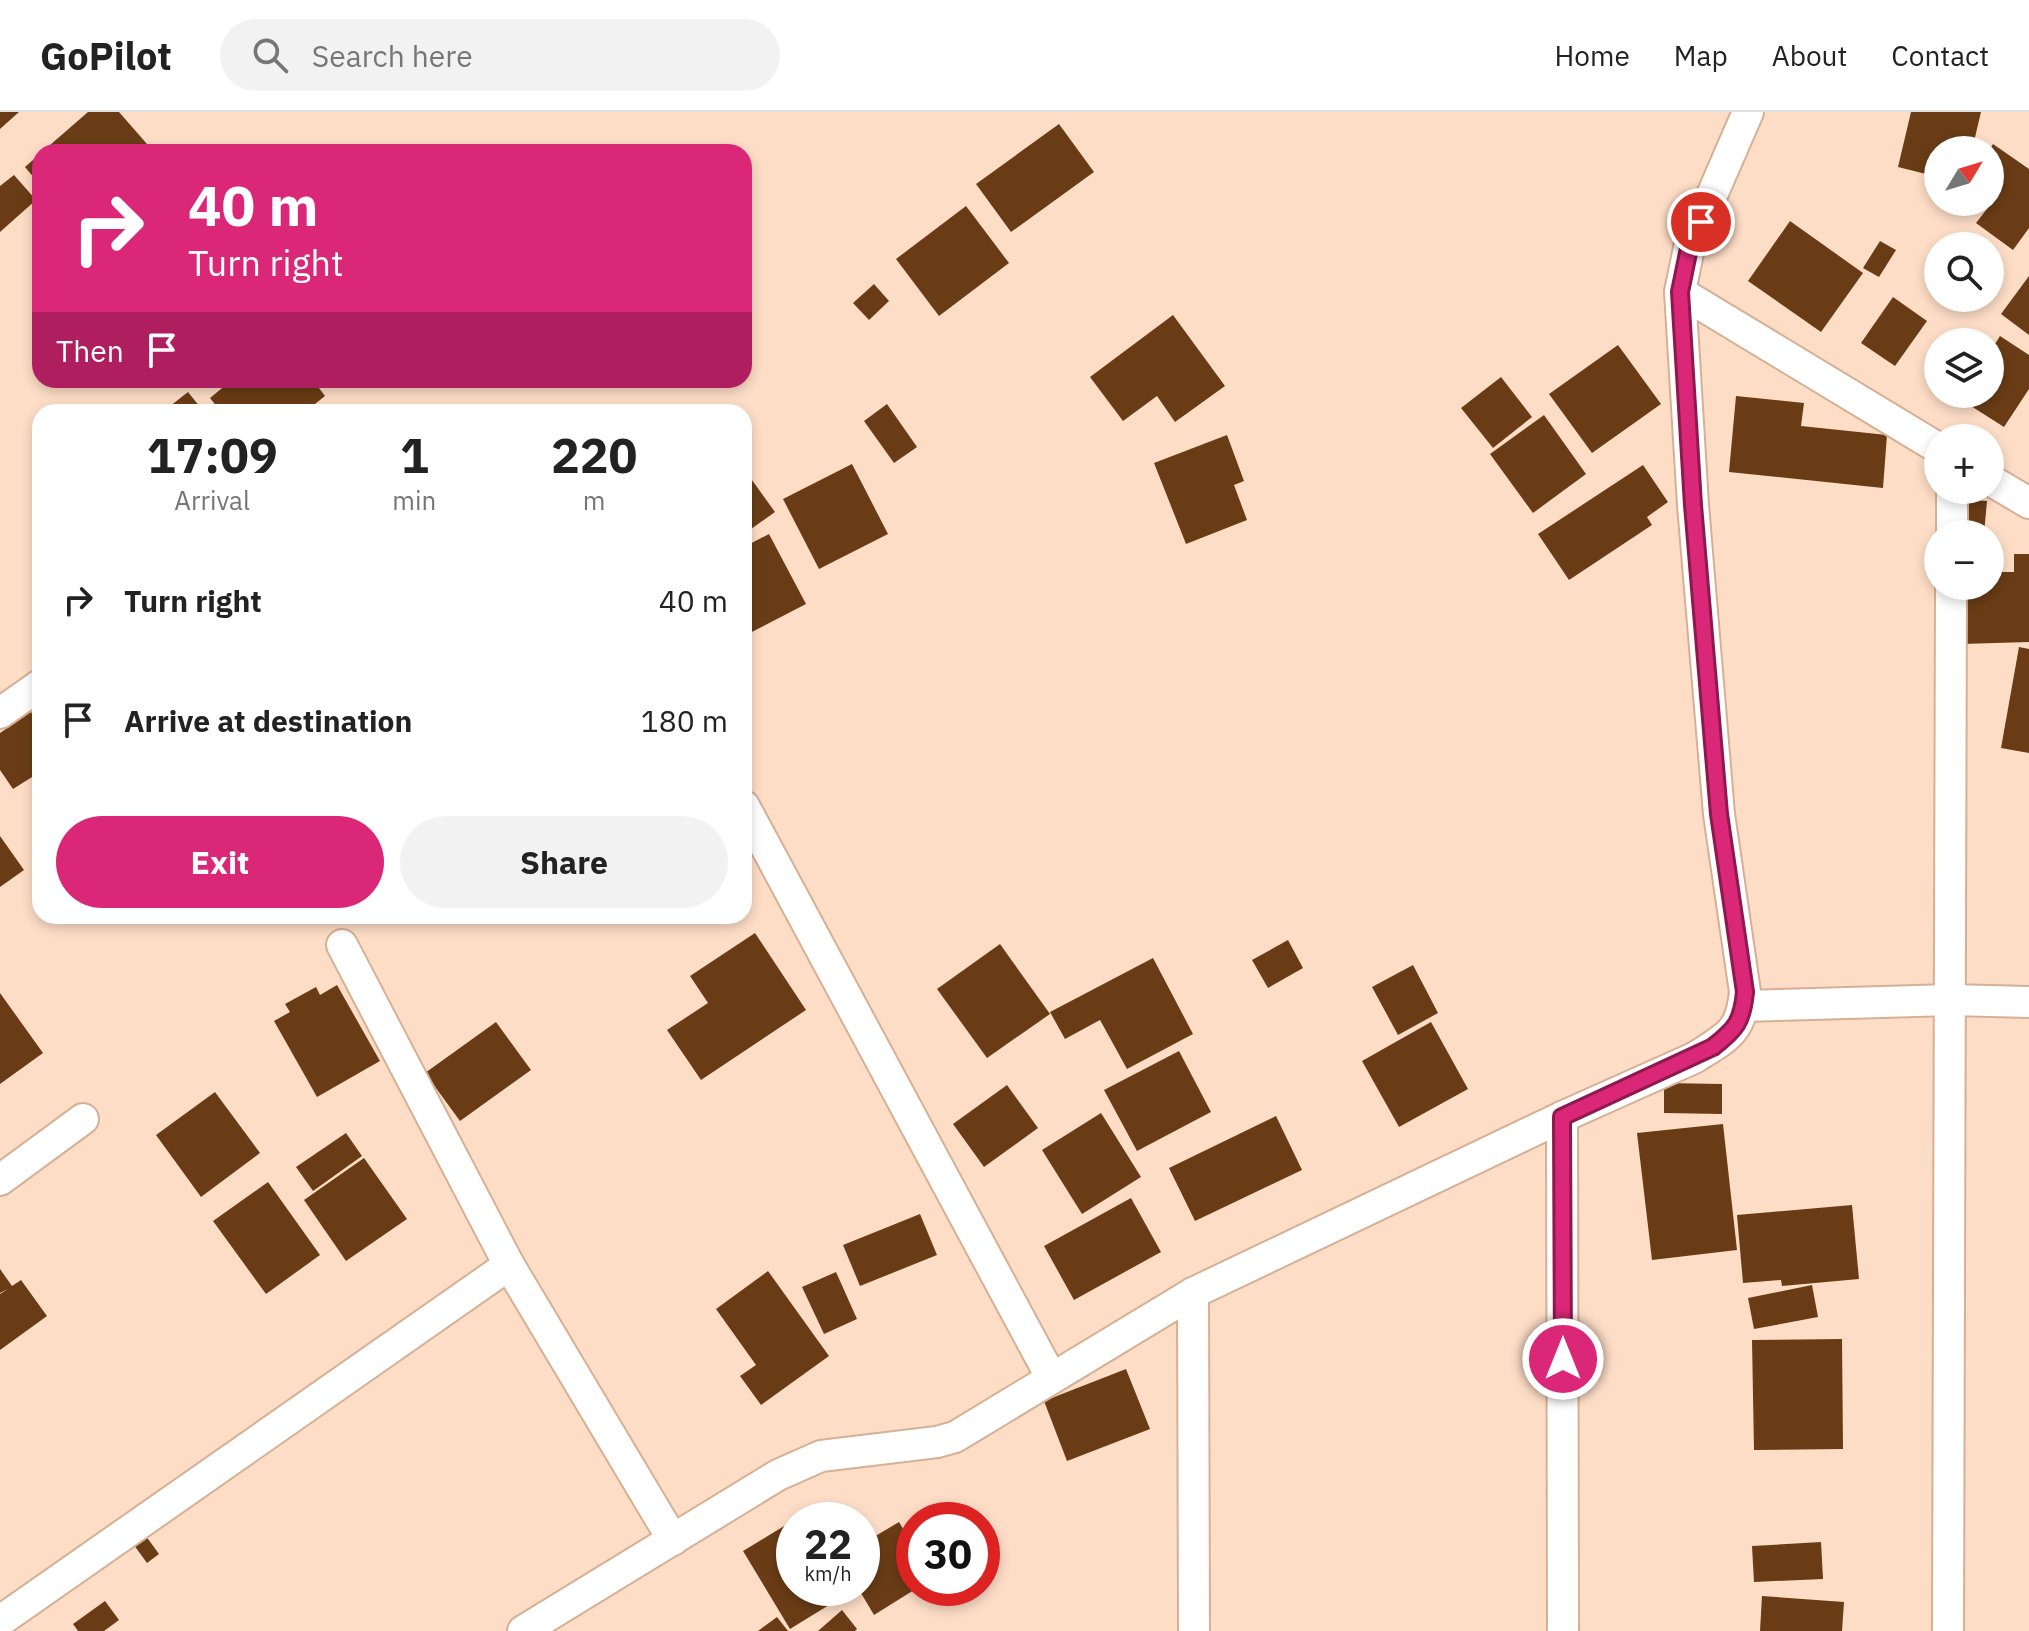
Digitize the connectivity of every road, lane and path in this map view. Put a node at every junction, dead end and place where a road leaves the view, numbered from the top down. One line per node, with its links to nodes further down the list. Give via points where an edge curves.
1 (1748, 112): 2 (street, via 1689,248)
2 (1680, 292): 3 (street); 13 (street, via 1719,814)
3 (1924, 440)
4 (2004, 488): 5 (street)
5 (2029, 503)
6 (1951, 600): 11 (street)
7 (32, 691): 8 (street)
8 (0, 713)
9 (752, 821): 19 (street)
10 (342, 945): 17 (street)
11 (1951, 1000): 12 (street); 13 (street); 25 (street)
12 (2029, 1002)
13 (1743, 1006): 14 (street, via 1733,1030 1713,1047)
14 (1562, 1117): 18 (street); 24 (street)
15 (83, 1119): 16 (street)
16 (0, 1180)
17 (509, 1265): 20 (street); 21 (street)
18 (1193, 1293): 19 (street); 23 (street)
19 (1051, 1377): 20 (street, via 955,1437 821,1456 778,1475)
20 (673, 1540): 22 (street)
21 (0, 1621)
22 (523, 1631)
23 (1194, 1631)
24 (1563, 1631)
25 (1948, 1631)

